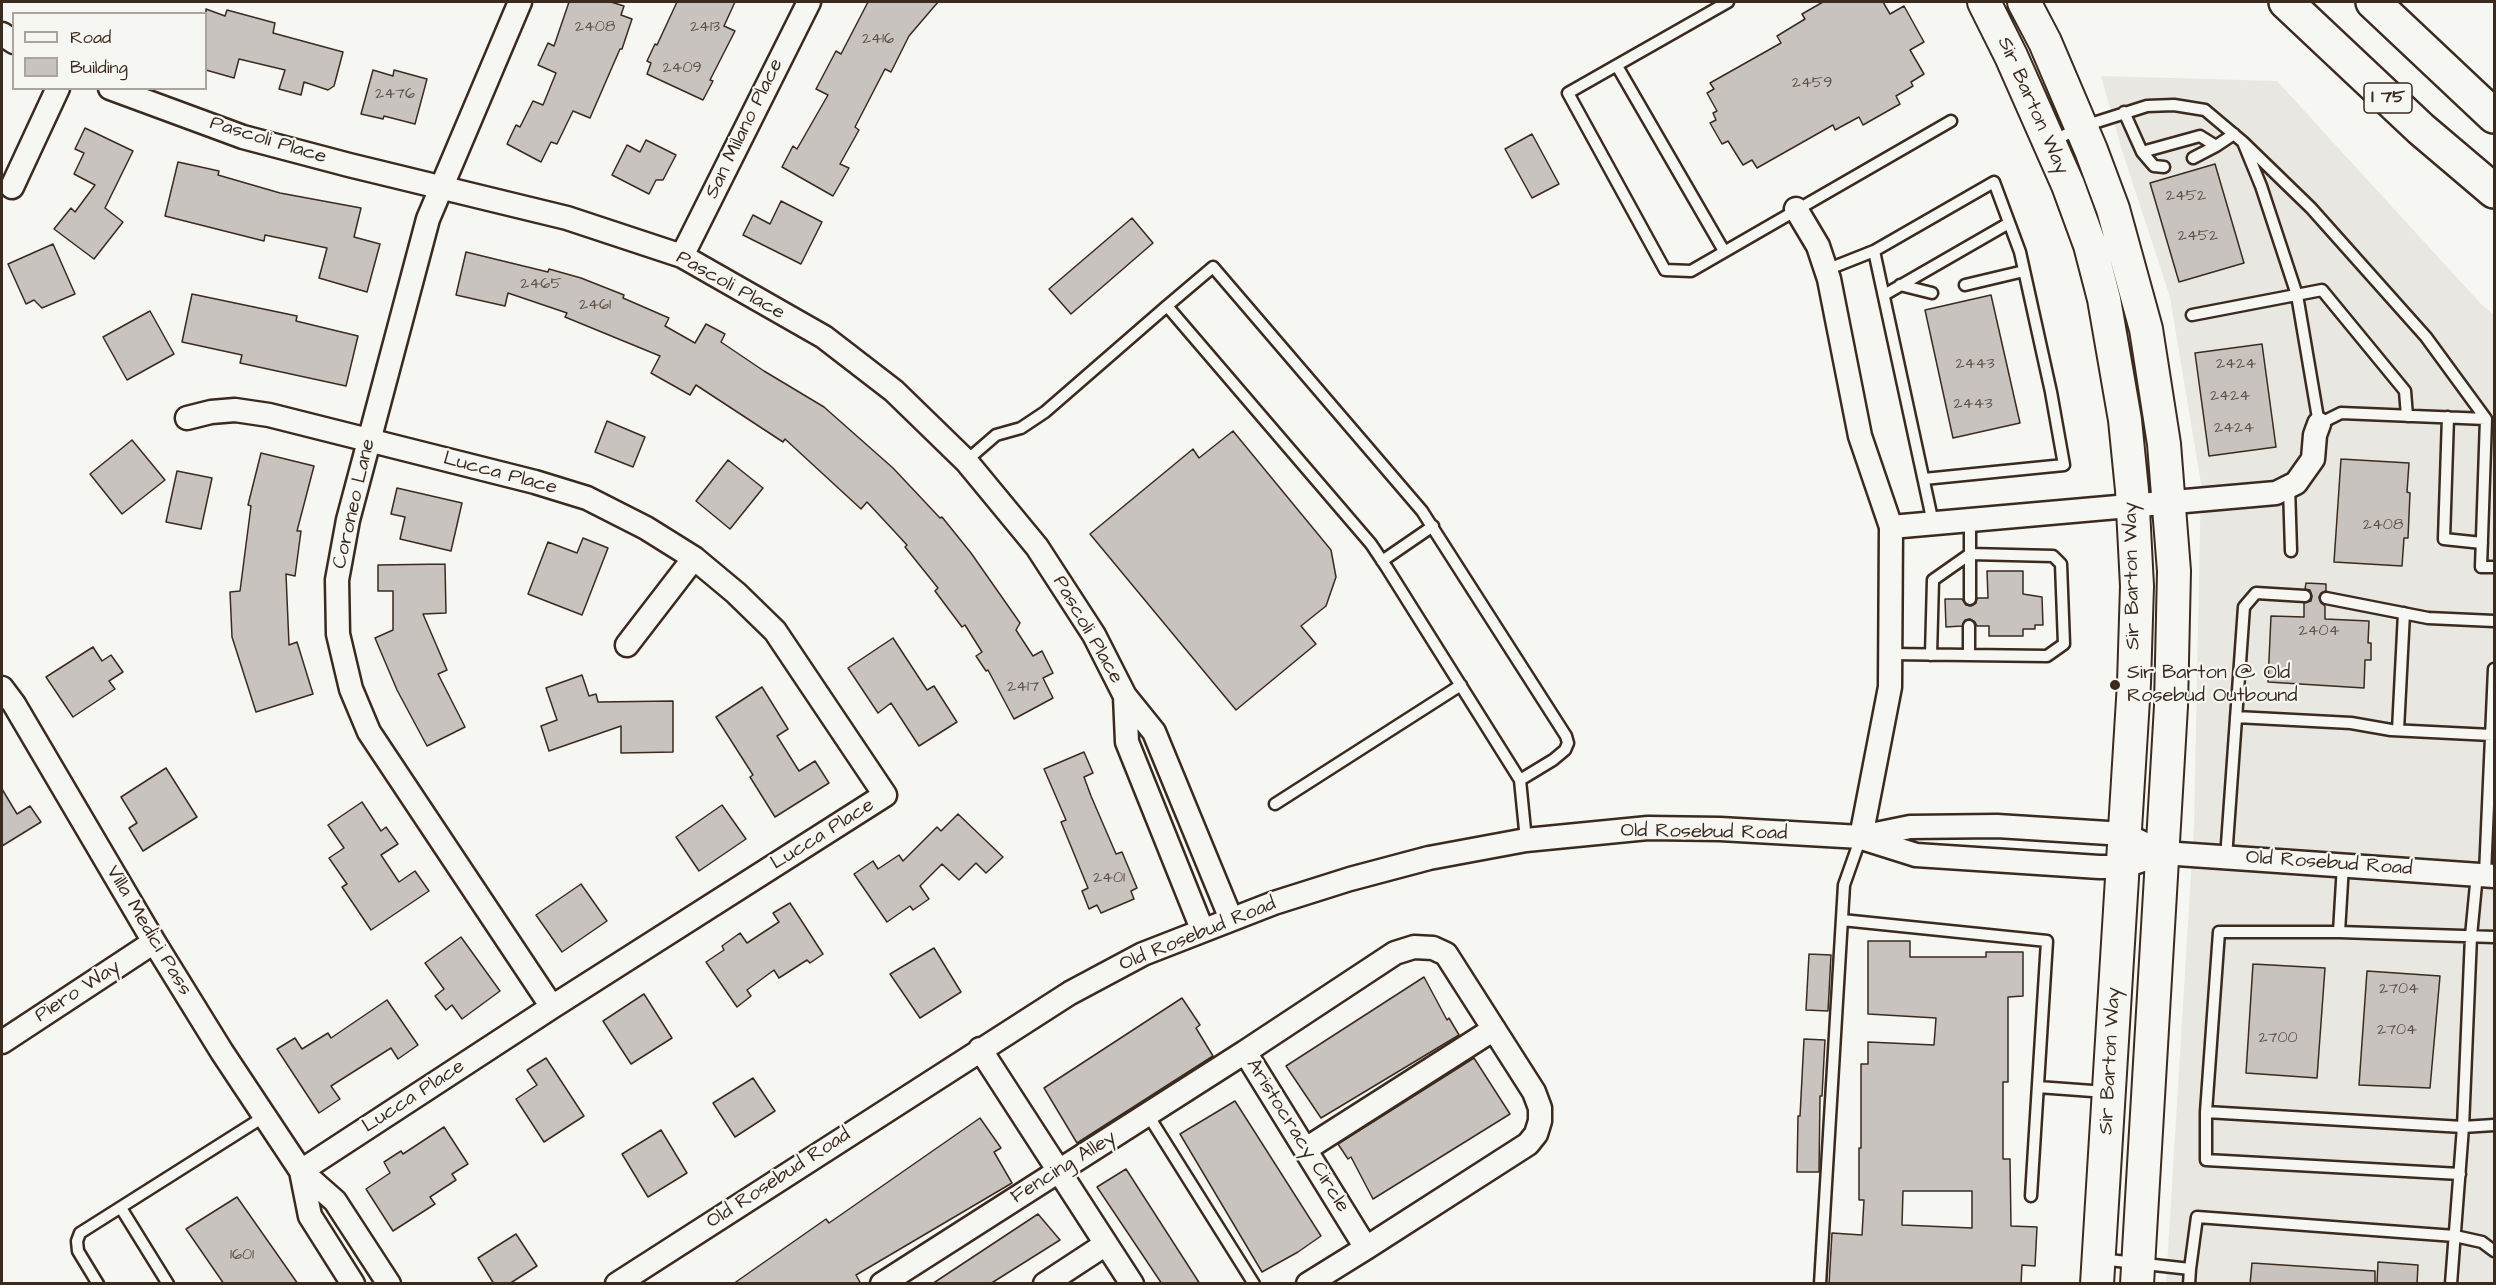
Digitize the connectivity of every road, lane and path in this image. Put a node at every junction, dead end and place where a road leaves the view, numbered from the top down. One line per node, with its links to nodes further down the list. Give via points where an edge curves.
1 (520, 2): 23 (street, Coroneo Lane)
2 (809, 2): 29 (street, San Milano Place)
3 (1728, 2): 8 (lane)
4 (1983, 2): 16 (main road, Sir Barton Way)
5 (2024, 2): 14 (main road, Sir Barton Way)
6 (2286, 2): 24 (highway, I 75, via 2421,129)
7 (2373, 2): 12 (highway)
8 (1617, 66): 27 (lane); 27 (lane, via 1568,93 1665,270 1691,271)
9 (57, 90): 22 (street)
10 (116, 90): 23 (street, Pascoli Place, via 243,136)
11 (2124, 112): 14 (lane); 15 (lane, via 2174,105 2205,110); 19 (lane)
12 (2494, 116)
13 (1951, 121): 25 (lane)
14 (2081, 127): 16 (lane); 48 (main road, Sir Barton Way, via 2113,209 2140,306 2164,444)
15 (2234, 134): 17 (lane); 18 (lane)
16 (2049, 142): 49 (main road, Sir Barton Way, via 2090,244 2104,299 2125,420)
17 (2243, 142): 36 (lane); 42 (lane, via 2311,208 2426,337)
18 (2216, 146): 19 (lane, via 2200,136); 20 (lane)
19 (2142, 152): 21 (lane, via 2154,166)
20 (2193, 158)
21 (2164, 167)
22 (12, 187)
23 (440, 187): 29 (street, Pascoli Place, via 567,219); 44 (street, Coroneo Lane, via 428,219)
24 (2494, 190)
25 (1796, 209): 27 (lane); 30 (street, via 1818,246)
26 (2009, 223): 28 (lane, via 1994,182); 31 (lane); 32 (lane)
27 (1724, 251)
28 (1874, 251): 30 (lane); 35 (lane)
29 (682, 256): 45 (street, Pascoli Place, via 824,337 894,391)
30 (1826, 270): 53 (street, via 1860,436)
31 (2024, 271): 33 (lane); 46 (lane, via 2064,465)
32 (1900, 285): 34 (lane); 35 (lane)
33 (1965, 285)
34 (1932, 293)
35 (1884, 295): 46 (lane)
36 (2297, 295): 38 (lane); 39 (lane, via 2322,290 2405,391); 43 (lane)
37 (1167, 306): 45 (lane, via 1045,412 1021,428 996,435); 52 (lane, via 1213,267); 58 (lane)
38 (2192, 315)
39 (2407, 416): 40 (lane); 43 (lane, via 2341,413)
40 (2448, 417): 42 (lane); 54 (lane, via 2444,539)
41 (187, 418): 44 (street, Lucca Place, via 235,410)
42 (2486, 419): 54 (lane)
43 (2319, 424): 47 (street, via 2313,459 2296,483)
44 (370, 440): 57 (street, Lucca Place, via 587,498); 94 (street, Coroneo Lane, via 348,520 337,580 338,634 351,688 369,732)
45 (966, 461): 72 (street, Pascoli Place, via 1037,547 1094,635)
46 (1924, 479): 51 (lane)
47 (2289, 486): 48 (street, via 2276,493); 55 (lane)
48 (2169, 504): 49 (street); 82 (main road, Sir Barton Way, via 2174,571)
49 (2133, 506): 50 (street); 79 (main road, Sir Barton Way, via 2137,586)
50 (1970, 520): 51 (street); 56 (lane)
51 (1933, 523): 53 (street)
52 (1433, 526): 58 (lane); 77 (lane, via 1566,736 1565,750)
53 (1891, 527): 67 (street)
54 (2482, 543): 59 (lane, via 2481,567)
55 (2291, 551)
56 (1970, 554): 62 (lane); 68 (lane, via 1933,580); 69 (lane, via 2053,556 2061,564 2064,644 2048,656)
57 (694, 558): 66 (street); 94 (street, Lucca Place, via 775,632 885,795)
58 (1382, 561): 71 (lane)
59 (2494, 567)
60 (2305, 596): 74 (lane, via 2256,593 2244,607)
61 (2326, 598): 63 (lane)
62 (1970, 599)
63 (2404, 613): 64 (lane); 75 (lane)
64 (2494, 621)
65 (1968, 626): 69 (lane)
66 (627, 645)
67 (1890, 654): 68 (lane); 80 (street, via 1890,687)
68 (1931, 655): 69 (lane)
69 (1969, 655)
70 (2494, 669): 76 (lane)
71 (1461, 686): 77 (lane); 78 (lane)
72 (1125, 696): 87 (street, Pascoli Place, via 1154,732); 89 (street, Pascoli Place, via 1127,742)
73 (6, 702): 93 (street, Villa Medici Pass)
74 (2236, 717): 75 (lane, via 2351,723); 83 (lane)
75 (2398, 730): 76 (lane)
76 (2491, 735): 86 (lane)
77 (1520, 780): 81 (lane)
78 (1275, 804)
79 (2124, 834): 80 (street, Old Rosebud Road, via 1997,826 1910,827); 82 (street, Old Rosebud Road); 85 (main road, Sir Barton Way)
80 (1861, 837): 81 (street, Old Rosebud Road, via 1648,828); 85 (street, Old Rosebud Road, via 1916,855); 88 (lane, via 1844,885)
81 (1526, 840): 87 (street, Old Rosebud Road, via 1429,858 1350,879)
82 (2163, 853): 83 (street, Old Rosebud Road); 85 (street, Old Rosebud Road); 118 (main road, Sir Barton Way)
83 (2226, 858): 84 (street, Old Rosebud Road)
84 (2343, 865): 86 (street, Old Rosebud Road); 90 (lane)
85 (2122, 867): 100 (main road, Sir Barton Way)
86 (2485, 875): 91 (lane)
87 (1231, 919): 89 (street, Old Rosebud Road)
88 (1842, 920): 99 (lane, via 2047,941); 129 (lane)
89 (1202, 929): 97 (street, Old Rosebud Road, via 1143,954 1070,993)
90 (2339, 932): 91 (lane); 101 (lane, via 2219,932)
91 (2471, 936): 92 (lane); 105 (lane)
92 (2494, 937)
93 (154, 942): 96 (street, Piero Way); 103 (street, Villa Medici Pass)
94 (552, 1007): 107 (street, Lucca Place)
95 (1494, 1029): 98 (street, Aristocracy Circle, via 1446,954 1433,948 1414,947 1372,967); 106 (street); 114 (street, Aristocracy Circle, via 1534,1092 1540,1108 1536,1134 1528,1144)
96 (2, 1042)
97 (980, 1049): 108 (street); 119 (street, Old Rosebud Road)
98 (1245, 1052): 102 (street, Fencing Alley); 106 (street, Aristocracy Circle)
99 (2038, 1087): 100 (lane); 110 (lane)
100 (2109, 1092): 117 (main road, Sir Barton Way)
101 (2206, 1112): 105 (lane); 109 (lane, via 2206,1160)
102 (1148, 1115): 108 (street, Fencing Alley); 127 (lane)
103 (265, 1116): 107 (street, Villa Medici Pass); 111 (lane)
104 (2494, 1125): 105 (lane)
105 (2463, 1127): 109 (lane)
106 (1306, 1149): 114 (street, Aristocracy Circle)
107 (301, 1171): 122 (street, Villa Medici Pass, via 310,1216); 123 (street, Villa Medici Pass, via 335,1201)
108 (1059, 1171): 113 (street); 124 (street, Fencing Alley)
109 (2460, 1174): 112 (lane)
110 (2031, 1196)
111 (121, 1208): 120 (lane, via 80,1233 77,1241 78,1251); 121 (lane)
112 (2455, 1236): 115 (lane, via 2482,1242); 116 (lane, via 2197,1216); 131 (lane)
113 (1106, 1244): 125 (street); 126 (street)
114 (1366, 1248): 128 (street, Aristocracy Circle)
115 (2494, 1251)
116 (2190, 1269): 118 (lane); 130 (lane)
117 (2098, 1271): 118 (lane)
118 (2138, 1274)
119 (628, 1280)
120 (98, 1284)
121 (168, 1284)
122 (353, 1284)
123 (388, 1284)
124 (882, 1284)
125 (1045, 1284)
126 (1132, 1284)
127 (1254, 1284)
128 (1308, 1284)
129 (1820, 1284)
130 (2189, 1284)
131 (2451, 1284)

